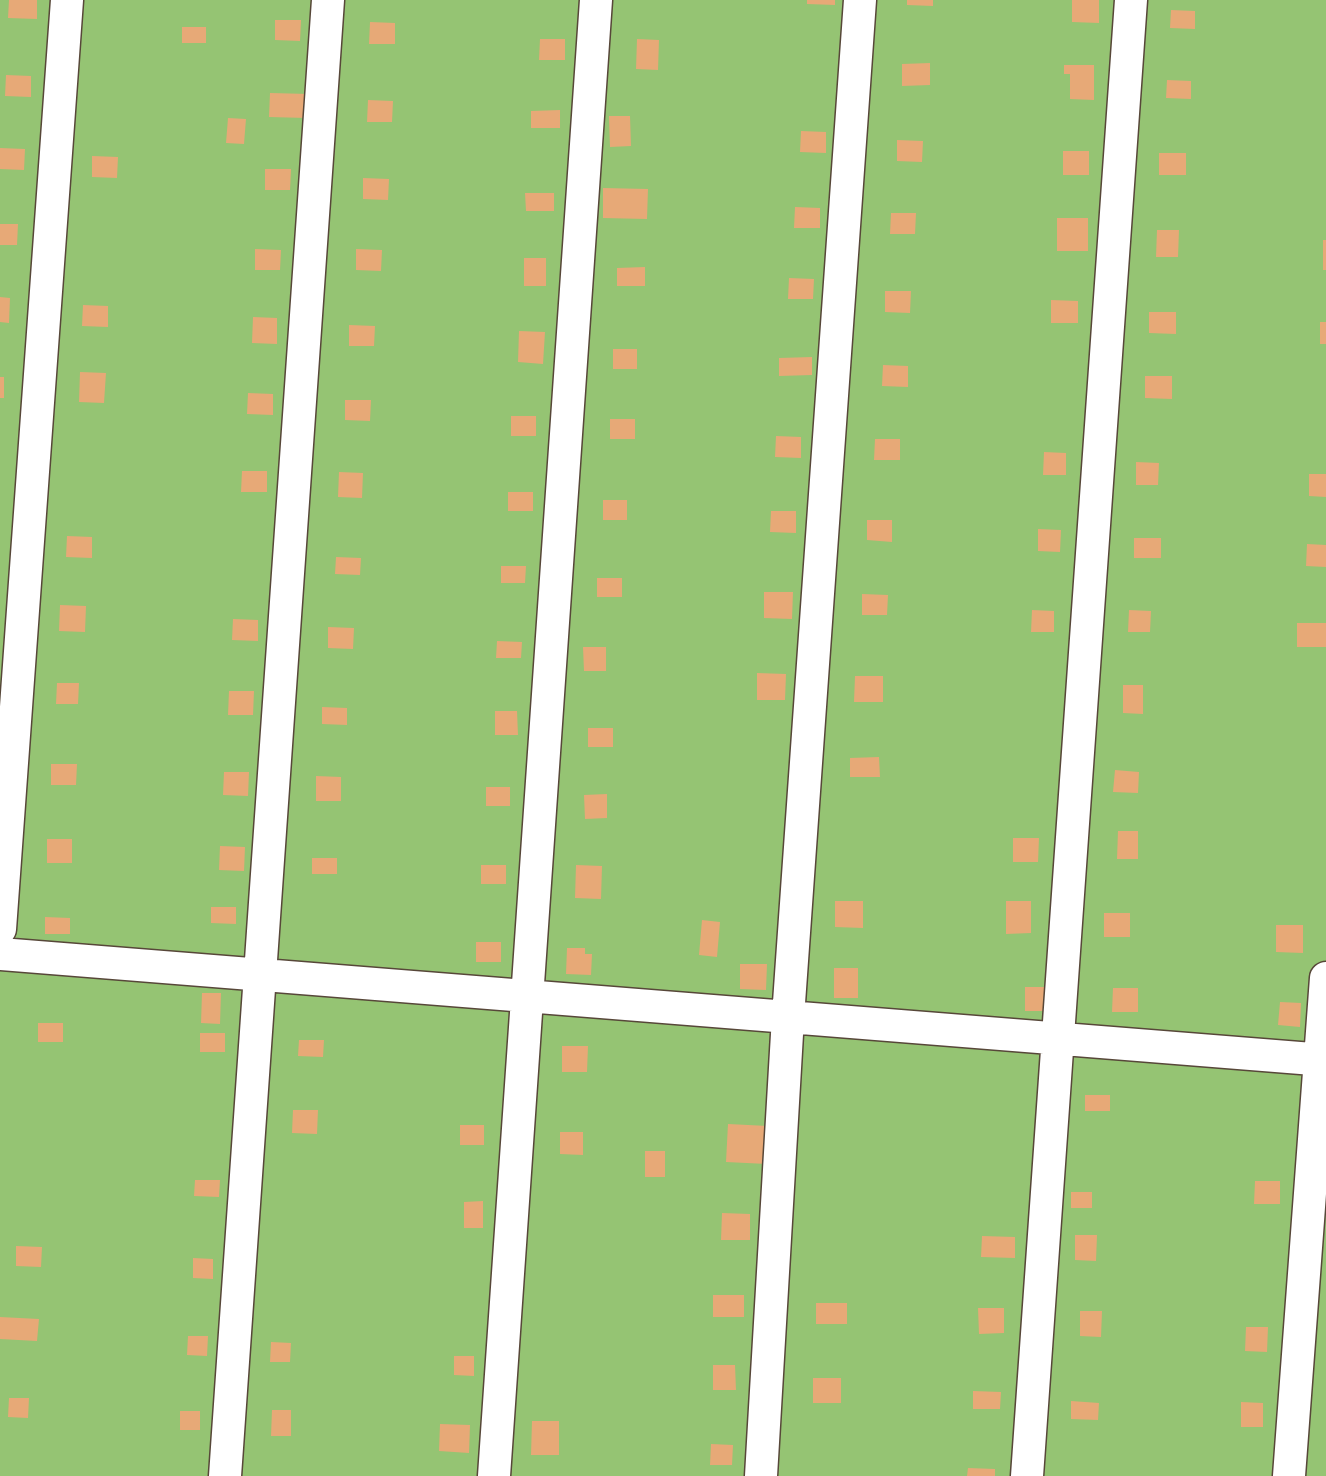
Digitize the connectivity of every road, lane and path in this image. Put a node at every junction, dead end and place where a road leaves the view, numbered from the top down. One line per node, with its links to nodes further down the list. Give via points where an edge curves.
1 (67, 0): 6 (lane)
2 (328, 0): 8 (lane)
3 (596, 0): 10 (lane)
4 (860, 0): 11 (lane)
5 (1131, 0): 12 (lane)
6 (0, 929)
7 (0, 954): 8 (lane)
8 (259, 975): 10 (lane); 14 (lane)
9 (1326, 978): 13 (lane)
10 (527, 996): 11 (lane); 15 (lane)
11 (788, 1017): 12 (lane); 16 (lane)
12 (1058, 1039): 13 (lane); 17 (lane)
13 (1323, 1060): 18 (lane)
14 (225, 1476)
15 (494, 1476)
16 (761, 1476)
17 (1027, 1476)
18 (1289, 1476)

